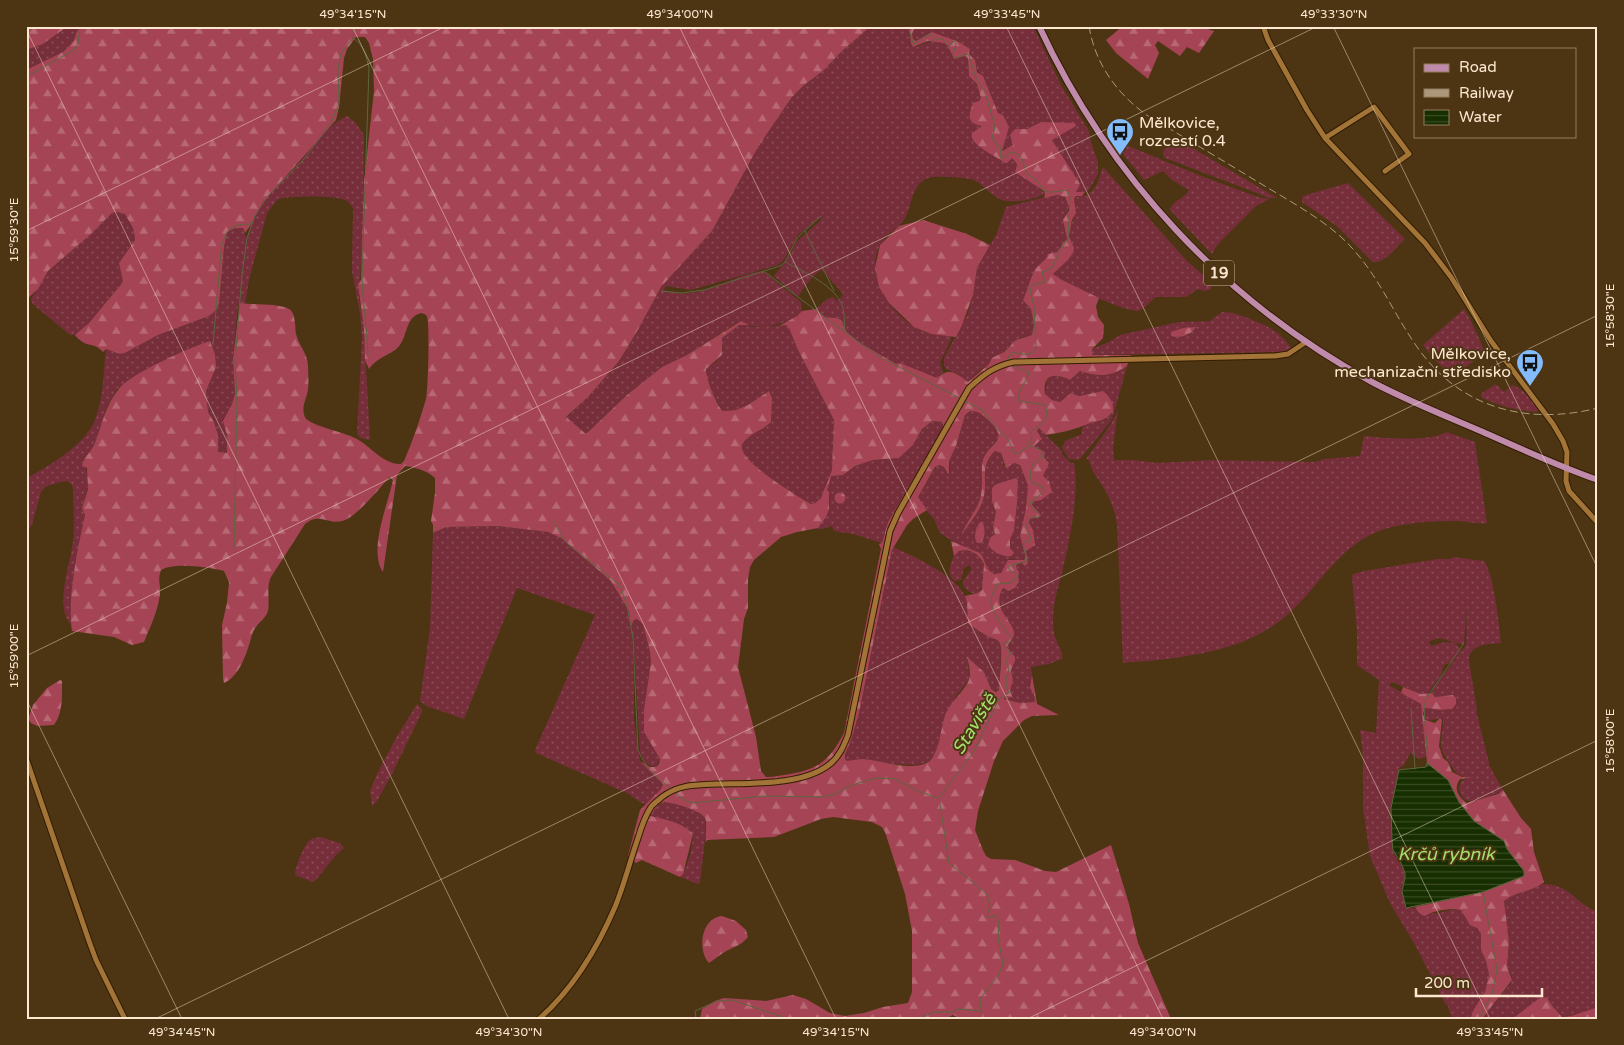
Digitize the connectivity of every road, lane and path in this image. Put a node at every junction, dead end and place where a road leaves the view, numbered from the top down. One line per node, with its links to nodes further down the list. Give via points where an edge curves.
1 (1039, 26): 5 (main road, 19, via 1052,56 1088,118 1164,218 1206,262)
2 (1263, 26): 3 (street)
3 (1325, 138): 4 (street, via 1374,107 1408,154); 6 (street, via 1425,243 1451,278 1485,332 1563,441 1567,452)
4 (1385, 171)
5 (1306, 342): 6 (main road, 19, via 1396,394); 11 (street, via 1282,355 1014,362 997,366 984,374 969,388 893,524 848,735 841,752 831,763 802,778 693,784 676,789 651,806 599,942 579,975)
6 (1566, 469): 7 (main road, 19); 8 (street, via 1569,491)
7 (1598, 480)
8 (1598, 523)
9 (26, 758): 10 (street, via 88,941)
10 (125, 1019)
11 (539, 1019)

